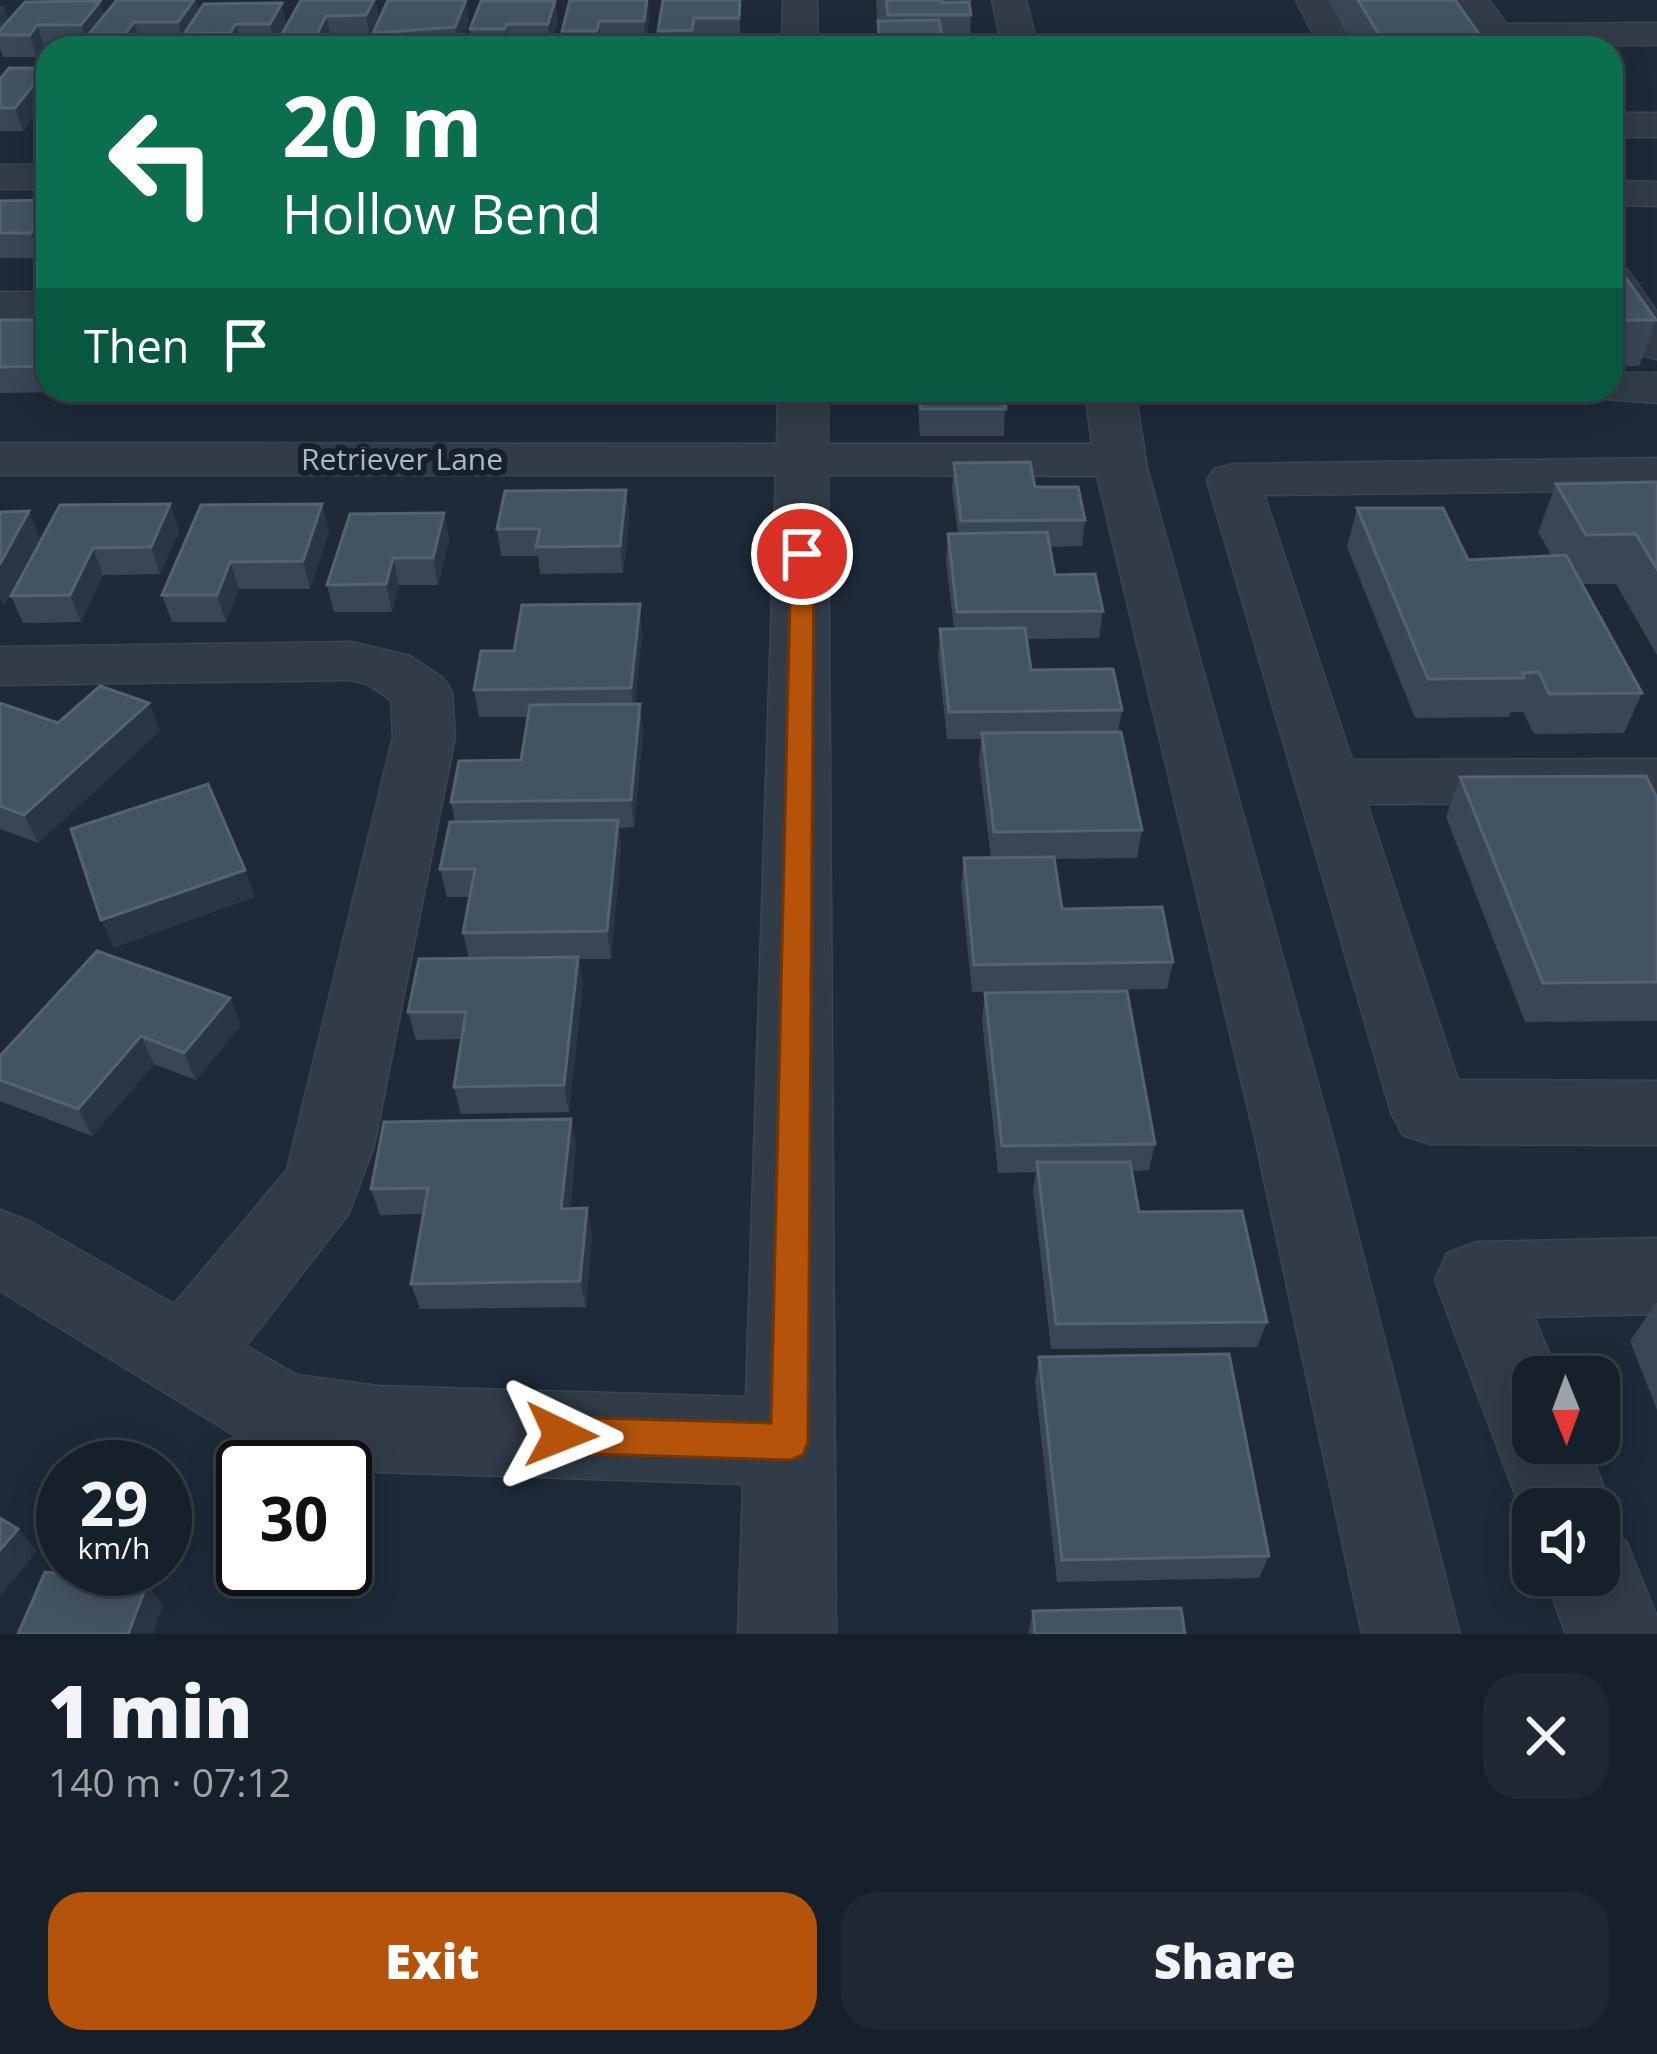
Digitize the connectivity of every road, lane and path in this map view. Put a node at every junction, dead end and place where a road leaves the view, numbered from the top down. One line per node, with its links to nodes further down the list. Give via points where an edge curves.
1 (800, 0): 9 (street)
2 (1009, 0): 10 (street)
3 (1313, 0): 11 (street)
4 (1472, 0): 12 (street)
5 (1553, 0): 7 (street)
6 (1624, 0): 8 (street)
7 (1580, 34): 8 (street); 13 (street)
8 (1657, 35)
9 (800, 36)
10 (1017, 36)
11 (1332, 36)
12 (1497, 36)
13 (1557, 36)
14 (1623, 125): 15 (street)
15 (1657, 125)
16 (0, 177): 17 (street)
17 (36, 177)
18 (1623, 194): 19 (street)
19 (1657, 194)
20 (0, 306): 21 (street)
21 (36, 306)
22 (1623, 388): 23 (street)
23 (1657, 388)
24 (1112, 402): 27 (street)
25 (804, 425): 26 (street, Retriever Lane); 27 (street, Retriever Lane); 37 (street)
26 (0, 459)
27 (1120, 460): 40 (street)
28 (1657, 474): 31 (street, via 1233,480)
29 (0, 666): 35 (street, via 351,661 389,670 421,692 424,737 321,1188)
30 (1657, 781): 31 (street)
31 (1327, 782): 32 (street, via 1430,1112)
32 (1657, 1112)
33 (0, 1246): 35 (street)
34 (1657, 1276): 36 (street, via 1477,1280)
35 (184, 1358): 37 (street, via 284,1416 331,1423)
36 (1512, 1370)
37 (790, 1442): 39 (street)
38 (1600, 1596): 41 (street)
39 (787, 1634)
40 (1412, 1634)
41 (1615, 1634)

